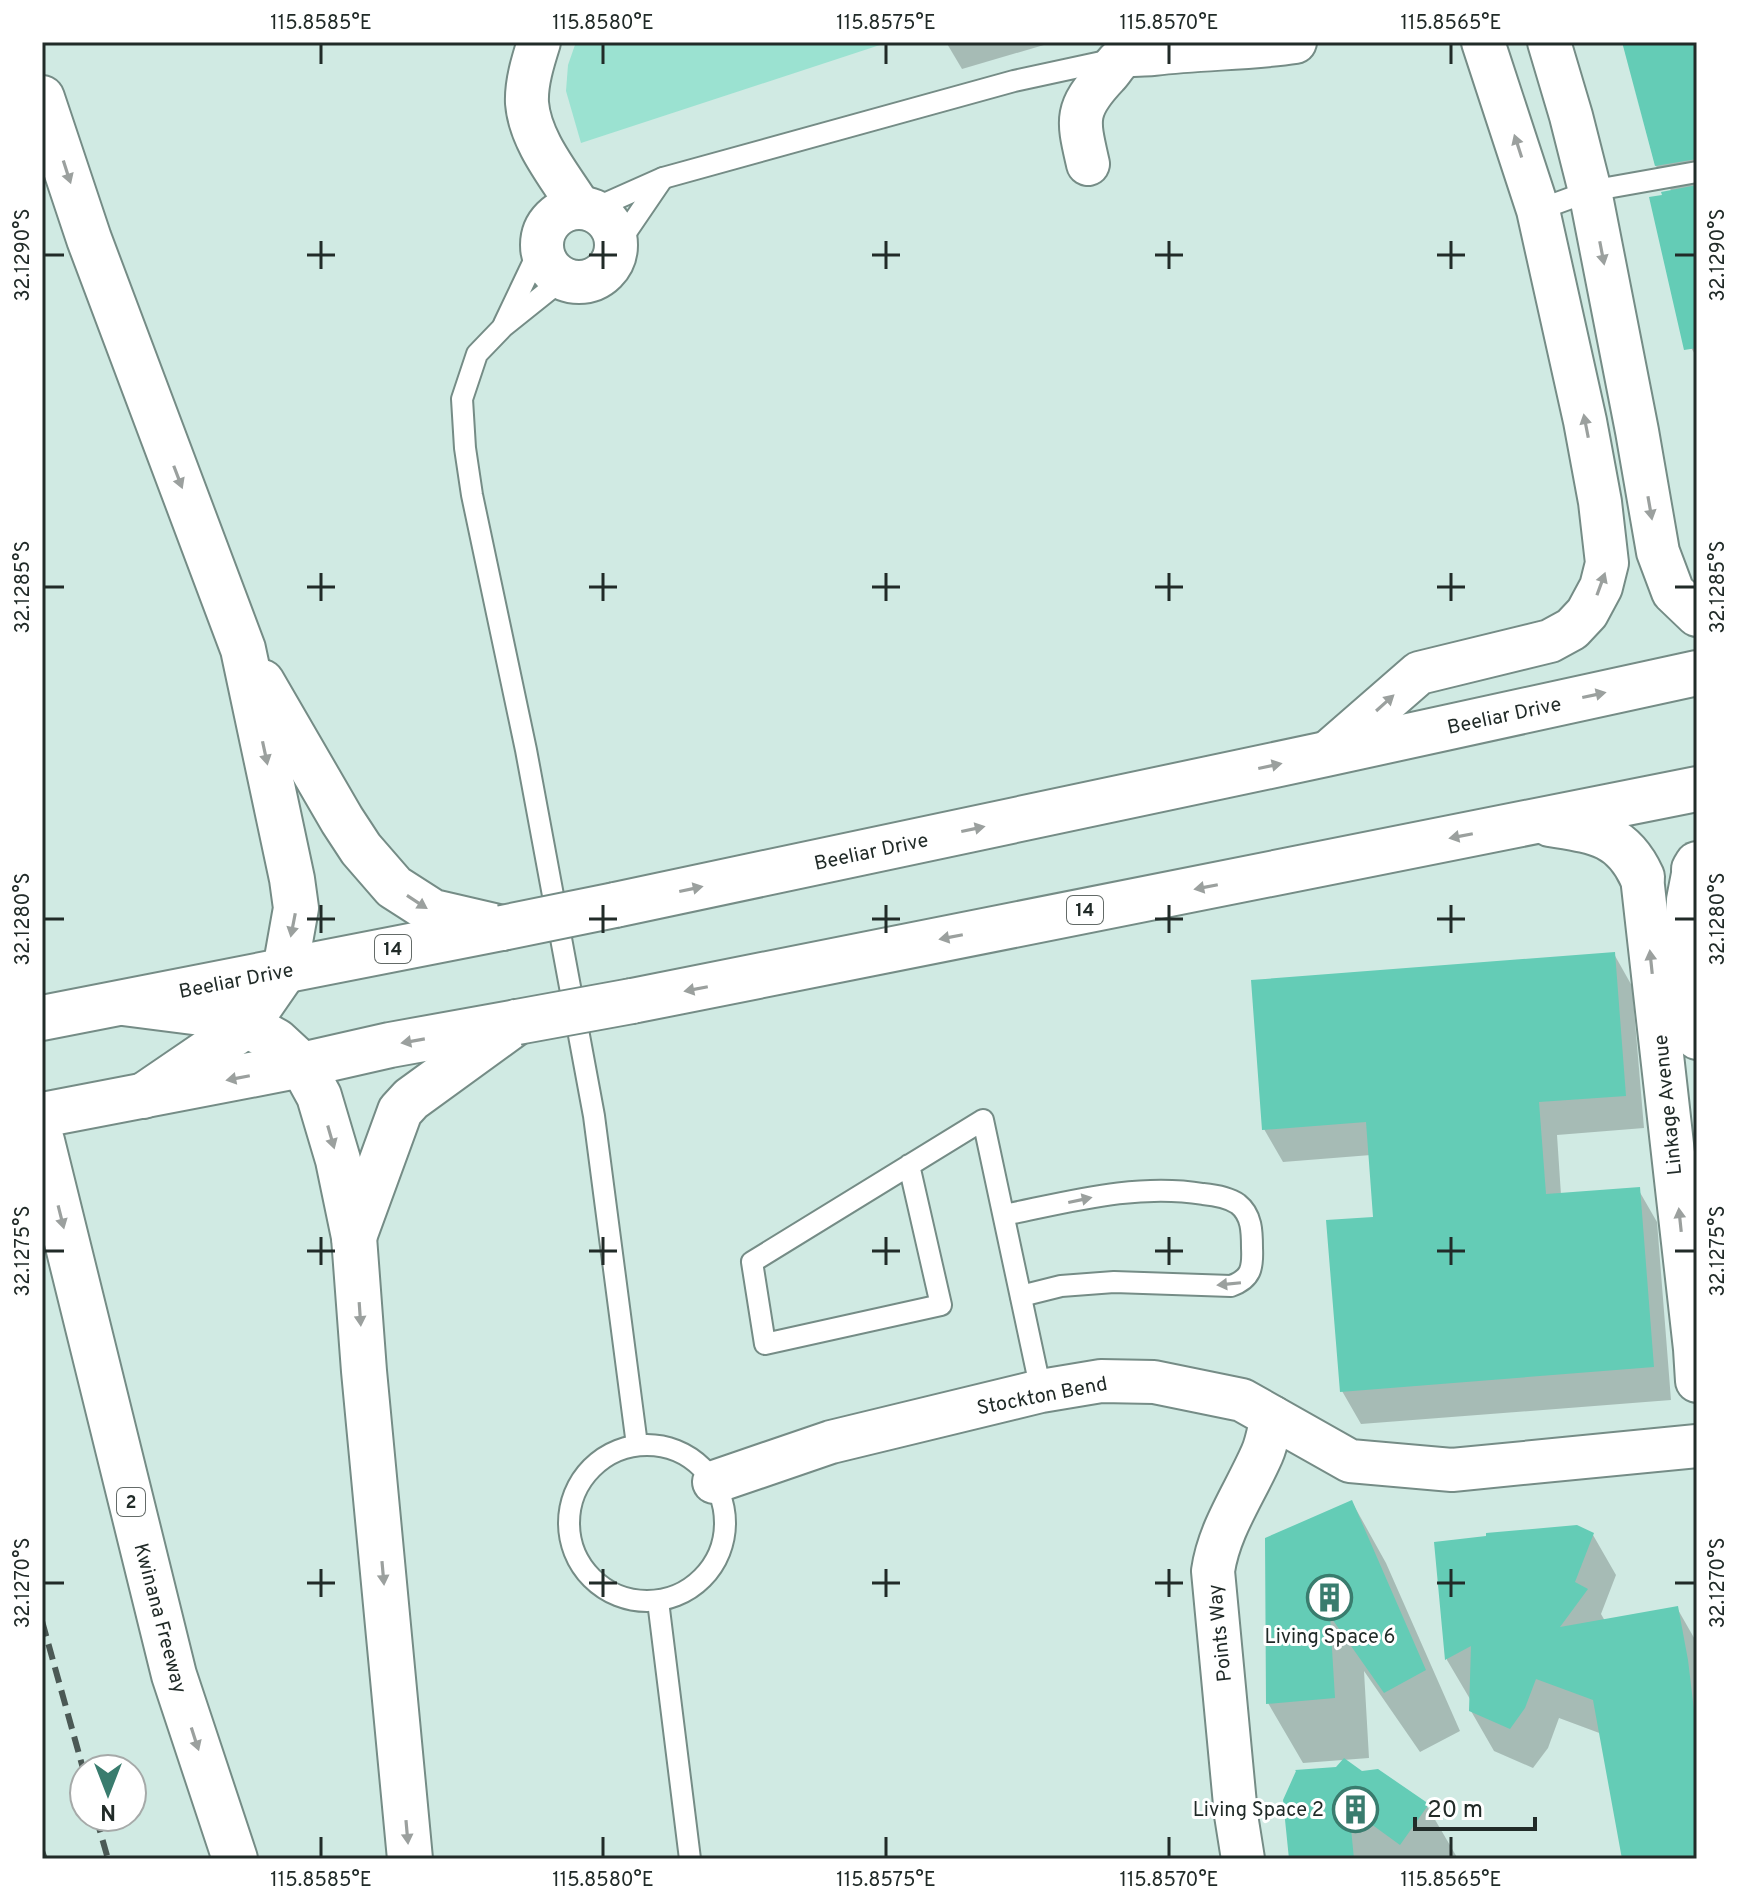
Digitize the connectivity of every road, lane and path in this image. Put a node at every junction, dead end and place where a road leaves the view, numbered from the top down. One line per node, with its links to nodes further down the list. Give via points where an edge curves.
1 (539, 42): 12 (street, via 527,102)
2 (1295, 42): 5 (street)
3 (1483, 42): 11 (street, one-way to 3)
4 (1549, 42): 10 (street)
5 (1123, 57): 7 (street, via 1095,87 1080,115); 9 (lane, via 1014,81)
6 (42, 98): 16 (highway, one-way to 16, via 94,253)
7 (1088, 164)
8 (1697, 172): 10 (lane)
9 (663, 178): 12 (lane); 13 (lane)
10 (1590, 191): 11 (lane); 15 (street, one-way to 15, via 1658,552 1673,592)
11 (1538, 210): 18 (street, one-way to 11, via 1419,673 1550,641 1572,629 1601,587 1607,563 1600,502)
12 (565, 232): 13 (street, via 602,216 615,235); 13 (street, via 585,281 606,269); 14 (lane); 14 (lane)
13 (616, 247)
14 (503, 327): 41 (lane, via 477,354 462,399 465,448 594,1116)
15 (1697, 615)
16 (243, 649): 23 (highway, one-way to 23, via 342,820 394,887 433,912); 24 (highway, one-way to 24, via 296,908)
17 (1697, 673): 18 (highway, Beeliar Drive / 14, one-way to 17)
18 (1326, 754): 23 (highway, Beeliar Drive / 14, one-way to 18, bridge)
19 (1697, 789): 20 (highway, 14)
20 (1537, 821): 22 (highway, via 1594,831 1625,849); 27 (highway, 14, one-way to 27, bridge)
21 (1696, 866): 29 (street, Linkage Avenue, via 1686,930)
22 (1642, 877): 38 (street, Linkage Avenue, one-way to 22)
23 (502, 928): 24 (highway, Beeliar Drive / 14)
24 (285, 970): 25 (highway, Beeliar Drive / 14); 28 (highway)
25 (104, 1006): 26 (highway, Beeliar Drive / 14); 28 (highway, via 201,1013)
26 (42, 1018)
27 (517, 1022): 30 (highway, 14, one-way to 30); 36 (highway, via 400,1111)
28 (247, 1025): 30 (highway, via 276,1041); 31 (highway)
29 (1697, 1038)
30 (302, 1065): 31 (highway, 14, one-way to 31); 36 (highway, one-way to 36, via 319,1096)
31 (123, 1099): 32 (highway, 14)
32 (42, 1115)
33 (42, 1141): 45 (highway, Kwinana Freeway / 2, one-way to 45, via 174,1675)
34 (909, 1165): 34 (lane, via 752,1262 765,1344 941,1305); 35 (lane, via 983,1120)
35 (1004, 1215): 37 (lane); 37 (lane, one-way to 37, via 1111,1193 1179,1190 1239,1205 1252,1225 1253,1262 1248,1276 1231,1286 1114,1282)
36 (354, 1237): 46 (highway, one-way to 46)
37 (1021, 1296): 39 (lane)
38 (1697, 1381)
39 (1041, 1391): 40 (street, Stockton Bend, via 1101,1381 1154,1382 1242,1400); 43 (street, Stockton Bend, via 831,1442)
40 (1272, 1417): 42 (street, Stockton Bend, via 1350,1461 1452,1470); 48 (street, Points Way, via 1264,1450 1221,1536 1213,1571)
41 (637, 1445): 43 (lane, via 681,1452); 44 (lane, via 593,1465 577,1485 568,1533 590,1577 610,1592)
42 (1697, 1446)
43 (714, 1482): 44 (lane, via 724,1506 718,1556 683,1593)
44 (658, 1601): 47 (lane)
45 (235, 1859)
46 (410, 1859)
47 (690, 1859)
48 (1243, 1859)

